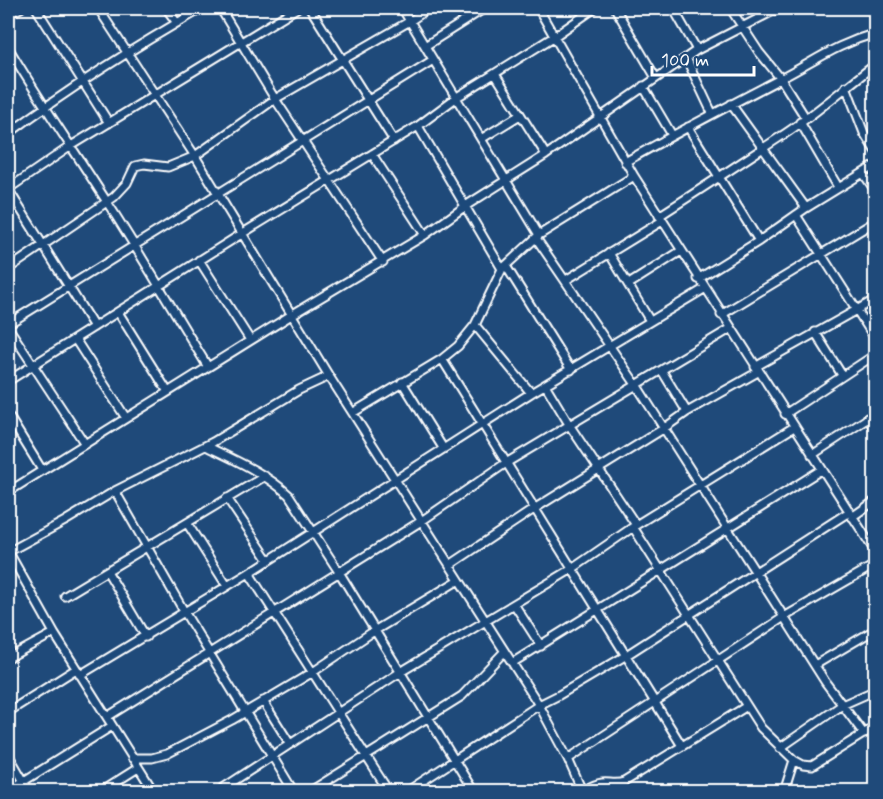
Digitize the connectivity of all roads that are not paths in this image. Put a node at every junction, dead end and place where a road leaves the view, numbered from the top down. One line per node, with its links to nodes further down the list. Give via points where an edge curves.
1 (21, 8): 18 (street)
2 (36, 8): 36 (street)
3 (98, 8): 28 (street)
4 (166, 8): 20 (street)
5 (203, 8): 20 (street)
6 (220, 8): 24 (street)
7 (297, 8): 24 (street)
8 (310, 8): 30 (street)
9 (402, 8): 19 (street)
10 (429, 8): 19 (street)
11 (485, 8): 25 (street)
12 (538, 8): 23 (street)
13 (595, 8): 23 (street)
14 (615, 8): 34 (street)
15 (673, 8): 27 (street)
16 (730, 8): 21 (street)
17 (779, 8): 21 (street)
18 (8, 14)
19 (410, 21): 25 (street); 30 (street)
20 (177, 23): 28 (street)
21 (743, 26): 27 (street); 35 (street)
22 (876, 33): 35 (street, via 831,50)
23 (555, 36): 33 (street); 47 (street)
24 (242, 43): 39 (street); 41 (street)
25 (425, 46): 31 (street)
26 (8, 47): 44 (street)
27 (698, 50): 29 (street)
28 (128, 52): 36 (street); 39 (street)
29 (686, 58): 34 (street); 45 (street)
30 (341, 59): 41 (street); 42 (street)
31 (433, 60): 40 (street); 42 (street)
32 (876, 63): 38 (street)
33 (495, 74): 40 (street); 46 (street)
34 (656, 78): 37 (street)
35 (781, 79): 43 (street); 48 (street)
36 (83, 83): 44 (street); 49 (street)
37 (643, 86): 47 (street); 53 (street)
38 (846, 86): 48 (street); 59 (street)
39 (155, 96): 49 (street); 62 (street)
40 (457, 98): 50 (street); 54 (street)
41 (275, 99): 55 (street); 62 (street)
42 (369, 100): 55 (street); 56 (street)
43 (731, 104): 45 (street); 58 (street)
44 (44, 107): 52 (street); 57 (street)
45 (712, 113): 51 (street)
46 (520, 115): 54 (street); 61 (street)
47 (599, 118): 61 (street); 63 (street)
48 (803, 119): 58 (street); 70 (street)
49 (109, 123): 57 (street)
50 (418, 126): 56 (street); 74 (street)
51 (688, 127): 53 (street); 67 (street)
52 (8, 133)
53 (672, 135): 63 (street)
54 (481, 138): 69 (street)
55 (303, 140): 68 (street); 72 (street)
56 (394, 141): 60 (street)
57 (71, 146): 73 (street); 84 (street, via 8,189)
58 (763, 147): 67 (street); 75 (street)
59 (876, 153)
60 (372, 154): 68 (street); 80 (street)
61 (546, 155): 69 (street)
62 (195, 156): 72 (street); 73 (street, via 168,167 135,166 122,190)
63 (625, 162): 66 (street)
64 (876, 165): 65 (street)
65 (863, 173): 70 (street); 71 (street)
66 (634, 176): 77 (street); 81 (street)
67 (719, 178): 77 (street); 82 (street)
68 (329, 181): 79 (street); 89 (street)
69 (505, 181): 74 (street); 81 (street)
70 (838, 187): 75 (street)
71 (876, 192)
72 (219, 194): 79 (street); 83 (street)
73 (107, 202): 83 (street); 84 (street)
74 (466, 205): 80 (street); 90 (street)
75 (806, 208): 76 (street)
76 (796, 215): 82 (street); 87 (street)
77 (660, 218): 85 (street); 86 (street)
78 (876, 220): 87 (street)
79 (243, 233): 88 (street); 101 (street)
80 (425, 235): 89 (street)
81 (537, 236): 90 (street); 93 (street)
82 (759, 241): 92 (street)
83 (134, 244): 95 (street); 96 (street)
84 (42, 246): 91 (street); 95 (street)
85 (681, 251): 92 (street); 94 (street)
86 (609, 253): 93 (street); 94 (street)
87 (821, 254): 99 (street); 102 (street)
88 (199, 261): 96 (street); 110 (street)
89 (383, 261): 101 (street)
90 (504, 268): 105 (street); 118 (street)
91 (8, 269)
92 (698, 279): 97 (street)
93 (566, 280): 112 (street)
94 (628, 284): 103 (street)
95 (67, 286): 104 (street); 106 (street)
96 (160, 286): 100 (street); 116 (street)
97 (704, 289): 102 (street); 103 (street)
98 (876, 299): 99 (street)
99 (856, 310): 108 (street); 111 (street)
100 (118, 312): 106 (street); 126 (street)
101 (293, 314): 110 (street); 121 (street)
102 (721, 315): 107 (street)
103 (650, 321): 112 (street)
104 (8, 325): 115 (street)
105 (475, 326): 114 (street); 127 (street)
106 (94, 327): 109 (street)
107 (730, 329): 117 (street); 119 (street)
108 (815, 332): 117 (street); 120 (street)
109 (75, 339): 115 (street); 133 (street)
110 (250, 340): 116 (street)
111 (876, 340)
112 (609, 345): 118 (street); 125 (street)
113 (876, 354): 120 (street)
114 (442, 359): 123 (street); 135 (street)
115 (33, 365): 122 (street); 140 (street)
116 (208, 367): 126 (street)
117 (756, 369): 129 (street); 131 (street)
118 (571, 370): 124 (street)
119 (662, 371): 125 (street); 129 (street)
120 (842, 375): 131 (street)
121 (329, 376): 128 (street); 141 (street)
122 (8, 381)
123 (402, 382): 128 (street); 142 (street)
124 (546, 386): 127 (street); 136 (street)
125 (637, 386): 136 (street); 138 (street)
126 (168, 392): 133 (street)
127 (531, 393): 135 (street)
128 (354, 412): 149 (street)
129 (687, 412): 138 (street)
130 (876, 413): 134 (street)
131 (785, 414): 137 (street)
132 (8, 415): 145 (street)
133 (126, 418): 140 (street)
134 (867, 418): 139 (street); 143 (street)
135 (481, 424): 142 (street); 144 (street)
136 (570, 426): 144 (street); 146 (street)
137 (794, 427): 143 (street); 150 (street)
138 (663, 429): 146 (street); 150 (street)
139 (876, 430)
140 (85, 444): 145 (street)
141 (206, 446): 148 (street); 151 (street)
142 (443, 448): 149 (street)
143 (812, 455): 147 (street)
144 (506, 463): 155 (street); 157 (street)
145 (42, 470): 152 (street)
146 (600, 470): 155 (street); 159 (street)
147 (821, 470): 156 (street); 160 (street)
148 (265, 477): 153 (street); 161 (street, via 289,495)
149 (396, 478): 157 (street); 161 (street)
150 (700, 485): 159 (street); 160 (street)
151 (115, 491): 162 (street); 163 (street)
152 (8, 492)
153 (227, 498): 158 (street); 165 (street)
154 (876, 500): 156 (street)
155 (534, 509): 167 (street); 168 (street)
156 (850, 514): 164 (street); 171 (street)
157 (423, 520): 167 (street); 172 (street)
158 (187, 523): 162 (street); 175 (street)
159 (635, 526): 168 (street); 169 (street)
160 (728, 528): 169 (street); 171 (street)
161 (312, 531): 165 (street); 172 (street)
162 (147, 547): 170 (street); 179 (street)
163 (8, 552): 186 (street)
164 (876, 554)
165 (268, 560): 173 (street)
166 (876, 564): 182 (street)
167 (450, 565): 174 (street)
168 (572, 569): 177 (street); 178 (street)
169 (660, 570): 178 (street); 181 (street)
170 (106, 571): 176 (street); 187 (street)
171 (755, 571): 181 (street); 182 (street)
172 (339, 572): 180 (street); 185 (street)
173 (249, 573): 175 (street); 180 (street)
174 (459, 580): 183 (street); 185 (street)
175 (227, 586): 179 (street)
176 (65, 596)
177 (514, 604): 183 (street); 188 (street)
178 (598, 610): 188 (street); 191 (street)
179 (185, 613): 187 (street); 190 (street)
180 (274, 613): 190 (street); 197 (street)
181 (690, 615): 191 (street); 193 (street)
182 (784, 617): 193 (street); 195 (street)
183 (485, 621): 189 (street); 198 (street)
184 (876, 629): 195 (street)
185 (374, 631): 197 (street); 198 (street)
186 (54, 633): 192 (street); 196 (street)
187 (146, 636): 196 (street)
188 (541, 646): 194 (street)
189 (504, 652): 194 (street); 209 (street, via 462,696)
190 (209, 654): 206 (street); 208 (street)
191 (625, 656): 201 (street); 202 (street)
192 (8, 658)
193 (719, 662): 201 (street); 204 (street)
194 (512, 663): 202 (street)
195 (815, 665): 203 (street)
196 (78, 672): 205 (street); 208 (street)
197 (313, 672): 200 (street); 207 (street)
198 (399, 673): 207 (street); 209 (street)
199 (876, 690): 203 (street)
200 (263, 701): 206 (street); 213 (street)
201 (656, 702): 214 (street); 220 (street)
202 (539, 705): 220 (street); 221 (street)
203 (842, 705): 212 (street); 215 (street)
204 (747, 706): 214 (street); 215 (street)
205 (8, 712)
206 (245, 712): 217 (street); 219 (street, via 167,754)
207 (339, 712): 213 (street); 218 (street)
208 (107, 717): 210 (street)
209 (428, 717): 218 (street); 221 (street)
210 (112, 726): 219 (street); 224 (street)
211 (876, 726): 212 (street)
212 (864, 734): 222 (street, via 812,766)
213 (290, 744): 217 (street)
214 (682, 746): 225 (street)
215 (780, 748): 222 (street)
216 (8, 754): 224 (street)
217 (272, 756): 231 (street); 232 (street)
218 (366, 757): 233 (street); 234 (street)
219 (132, 758): 223 (street)
220 (568, 759): 227 (street)
221 (455, 760): 235 (street); 236 (street)
222 (794, 760): 237 (street)
223 (138, 768): 229 (street); 230 (street)
224 (24, 781): 226 (street); 228 (street)
225 (619, 788): 227 (street, via 603,783)
226 (8, 791)
227 (581, 791)
228 (30, 792)
229 (100, 792)
230 (154, 792)
231 (217, 792)
232 (294, 792)
233 (309, 792)
234 (388, 792)
235 (406, 792)
236 (474, 792)
237 (784, 792)

